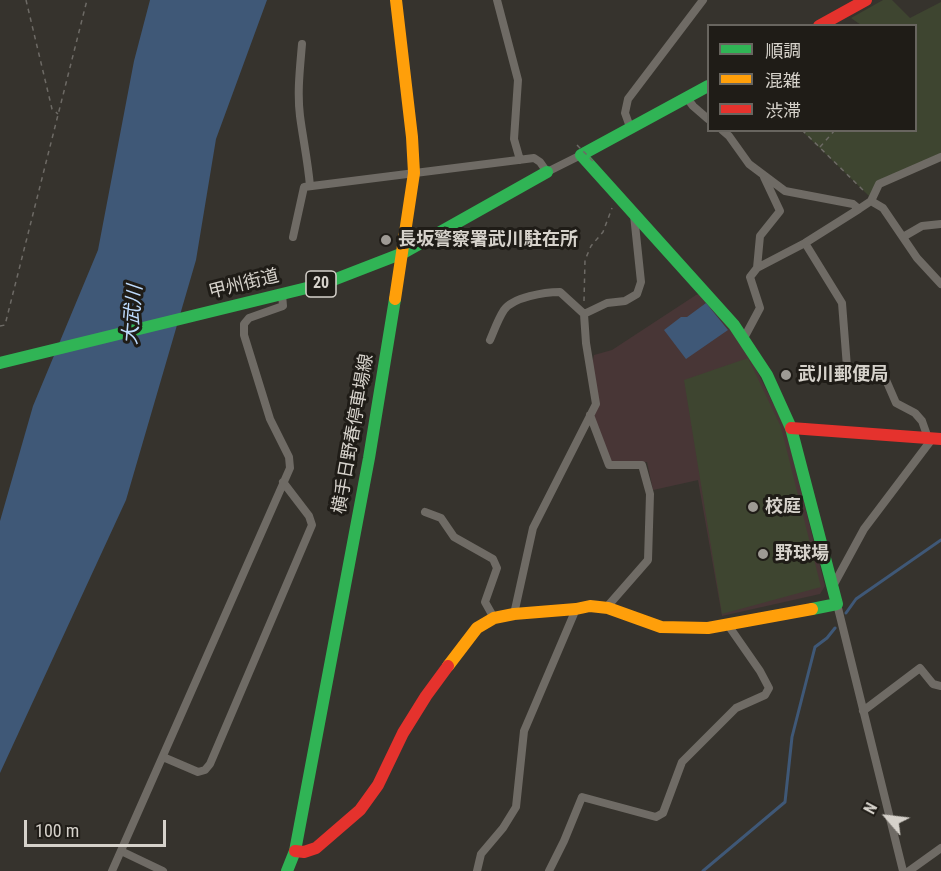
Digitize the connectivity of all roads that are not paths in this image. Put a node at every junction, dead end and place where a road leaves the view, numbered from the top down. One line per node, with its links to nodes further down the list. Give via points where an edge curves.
1 (396, 0): 16 (main road, 横手日野春停車場線)
2 (497, 0): 14 (street, via 518,80 514,139)
3 (703, 0): 10 (street, via 628,99 625,113)
4 (866, 0): 5 (main road)
5 (823, 24)
6 (302, 44): 18 (street, via 300,115)
7 (707, 87): 8 (main road)
8 (687, 98): 9 (street); 10 (main road)
9 (707, 118)
10 (630, 127): 12 (main road)
11 (724, 132): 17 (street)
12 (579, 150): 15 (street); 21 (main road)
13 (941, 158): 19 (street, via 879,184)
14 (520, 160): 15 (street, via 534,158); 16 (street)
15 (547, 172): 26 (main road, 甲州街道 / 20)
16 (414, 173): 18 (street); 26 (main road, 横手日野春停車場線)
17 (762, 175): 20 (street, via 785,191 853,204); 27 (street, via 780,211 760,236)
18 (310, 186): 23 (street, via 304,187)
19 (871, 201): 20 (street); 24 (street, via 883,208)
20 (859, 209): 25 (street)
21 (633, 213): 31 (main road); 34 (street, via 641,282 637,294 584,314 596,404)
22 (941, 224): 24 (street, via 922,226)
23 (294, 237)
24 (903, 237): 28 (street)
25 (805, 243): 27 (street); 36 (street, via 842,303 847,367 886,380 896,403 915,413)
26 (403, 253): 29 (main road, 甲州街道 / 20, via 333,281); 51 (main road, 横手日野春停車場線)
27 (757, 268): 31 (street, via 750,277 760,308)
28 (941, 284)
29 (282, 294): 33 (main road, 甲州街道 / 20); 37 (street, via 283,306 249,318 244,324 244,335 270,419 289,457 290,468)
30 (583, 313): 32 (street, via 560,292 546,292 513,302 504,309)
31 (744, 338): 35 (main road, via 775,390)
32 (490, 340)
33 (0, 363)
34 (590, 415): 41 (street, via 609,465 642,465 650,494 648,560); 43 (street, via 532,528)
35 (791, 428): 36 (main road); 39 (main road)
36 (934, 439): 39 (street, via 864,529)
37 (283, 482): 48 (street); 48 (street, via 312,525 214,754 205,770 198,772)
38 (425, 512): 44 (street, via 441,518 454,537 493,559 497,568 485,602)
39 (833, 586): 40 (main road)
40 (837, 604): 45 (main road); 47 (street)
41 (606, 608): 42 (main road); 45 (main road, via 661,627)
42 (576, 609): 43 (main road); 55 (street, via 524,731 516,807 481,854)
43 (514, 614): 44 (main road)
44 (494, 618): 51 (main road, via 477,628 426,696 378,785 360,810 316,848)
45 (728, 625): 56 (street, via 769,688 765,695 736,708 682,762 663,813 656,817 582,797)
46 (941, 686): 47 (street, via 933,684 920,668)
47 (863, 711): 57 (street)
48 (163, 757): 50 (street)
49 (941, 848): 58 (street)
50 (121, 851): 52 (street); 53 (street)
51 (295, 851): 54 (main road, 横手日野春停車場線)
52 (112, 871)
53 (163, 871)
54 (287, 871)
55 (477, 871)
56 (549, 871)
57 (903, 871)
58 (909, 871)

